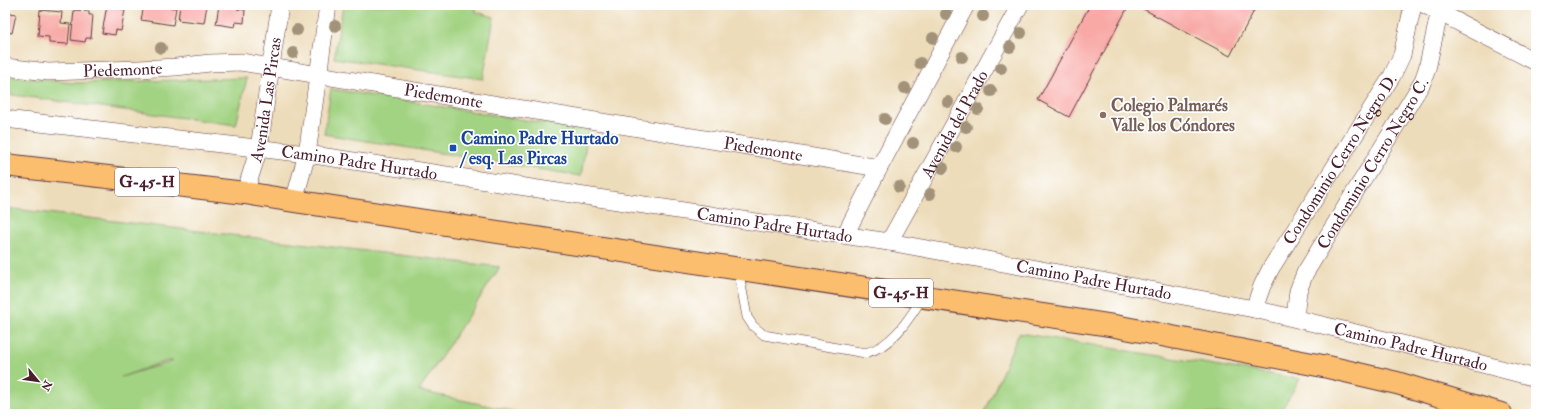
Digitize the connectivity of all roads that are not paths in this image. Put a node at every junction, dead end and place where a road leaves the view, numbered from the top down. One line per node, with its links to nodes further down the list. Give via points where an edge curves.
1 (280, 5): 9 (street, Avenida Las Pircas)
2 (328, 5): 10 (street)
3 (966, 5): 15 (street)
4 (1020, 5): 19 (street, Avenida del Prado)
5 (1413, 5): 22 (street, Condominio Cerro Negro D., via 1402,55 1392,76 1272,268)
6 (1435, 8): 7 (street); 23 (street, Condominio Cerro Negro C., via 1427,69 1422,83 1305,273 1298,292)
7 (1536, 62)
8 (5, 67): 9 (street, Piedemonte, via 48,72 169,68 241,62)
9 (271, 67): 10 (street, Piedemonte); 12 (street, Avenida Las Pircas)
10 (318, 74): 13 (street); 15 (street, Piedemonte)
11 (5, 119): 12 (street, Camino Padre Hurtado)
12 (259, 148): 13 (street, Camino Padre Hurtado); 16 (street, Avenida Las Pircas)
13 (307, 154): 17 (street); 18 (street, Camino Padre Hurtado)
14 (5, 165): 16 (main road, G-45-H)
15 (879, 168): 18 (street)
16 (245, 194): 17 (main road, G-45-H)
17 (294, 201): 20 (main road, G-45-H)
18 (845, 235): 19 (street, Camino Padre Hurtado)
19 (889, 242): 22 (street, Camino Padre Hurtado)
20 (738, 268): 21 (main road, G-45-H); 21 (lane, via 747,317 764,335 865,353 875,351 886,344 910,318)
21 (923, 297): 25 (main road, G-45-H, via 1116,326 1275,355 1397,383)
22 (1254, 309): 23 (street, Camino Padre Hurtado)
23 (1295, 318): 24 (street, Camino Padre Hurtado)
24 (1536, 378)
25 (1501, 414)

